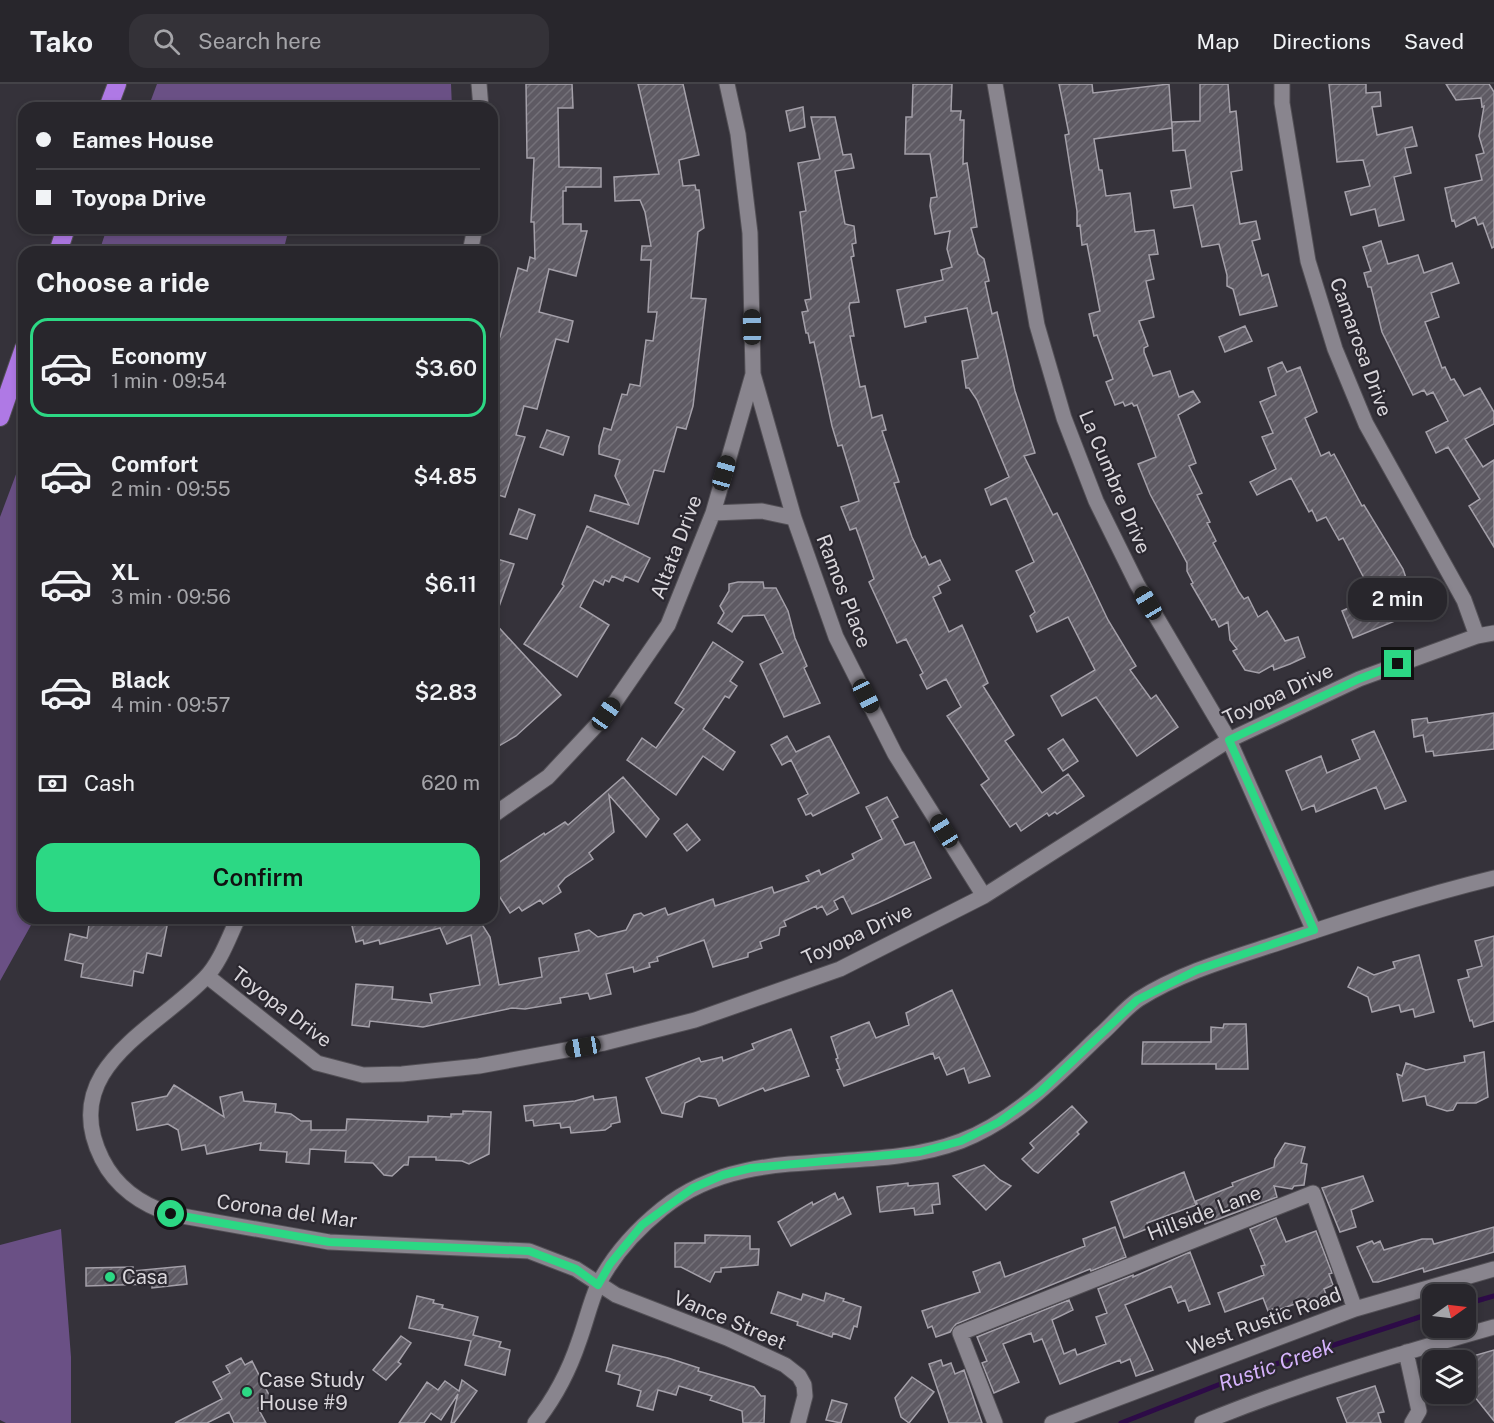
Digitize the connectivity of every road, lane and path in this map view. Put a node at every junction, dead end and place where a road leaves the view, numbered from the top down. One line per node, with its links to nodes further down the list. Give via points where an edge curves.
1 (117, 84): 6 (highway)
2 (479, 84): 7 (street)
3 (727, 84): 9 (street, Altata Drive, via 738,134 750,233)
4 (995, 84): 15 (street, La Cumbre Drive, via 1037,325 1064,418 1096,501 1137,584)
5 (1282, 84): 14 (street, Camarosa Drive, via 1308,261 1335,349 1366,424 1464,600)
6 (110, 102)
7 (480, 102)
8 (18, 365): 10 (highway)
9 (753, 374): 11 (street, Altata Drive); 12 (street, Ramos Place)
10 (0, 417)
11 (713, 513): 12 (street, Ramos Place, via 762,511); 16 (street, Altata Drive, via 668,625 606,714 548,777)
12 (794, 518): 18 (street, Ramos Place, via 836,637 895,754)
13 (1494, 633): 14 (street, Toyopa Drive)
14 (1477, 636): 15 (street, Toyopa Drive, via 1359,679)
15 (1229, 740): 18 (street, Toyopa Drive); 20 (street, La Cumbre Drive)
16 (498, 812)
17 (1494, 878): 20 (street)
18 (984, 896): 21 (street, Toyopa Drive, via 840,969 695,1020 604,1043 479,1066 402,1074 363,1075 317,1063)
19 (235, 924): 21 (street, Corona del Mar)
20 (1314, 930): 23 (street, via 1197,970 1137,1000 1040,1092 999,1122 961,1141 920,1152 751,1168 693,1188 642,1225)
21 (207, 976): 23 (street, Corona del Mar, via 132,1038 113,1056 100,1077 93,1097 94,1139 110,1174 123,1188 154,1209 171,1214 329,1242 529,1251 576,1269)
22 (1494, 1269): 24 (street, West Rustic Road)
23 (598, 1285): 27 (street, via 568,1370); 28 (street, Vance Street, via 784,1365 804,1385)
24 (1355, 1309): 29 (street, Hillside Lane, via 1313,1193 960,1333); 30 (street, West Rustic Road)
25 (1494, 1327): 26 (street)
26 (1406, 1352): 31 (street); 32 (street, via 1419,1412)
27 (535, 1423)
28 (798, 1423)
29 (995, 1423)
30 (1052, 1423)
31 (1202, 1423)
32 (1412, 1423)

